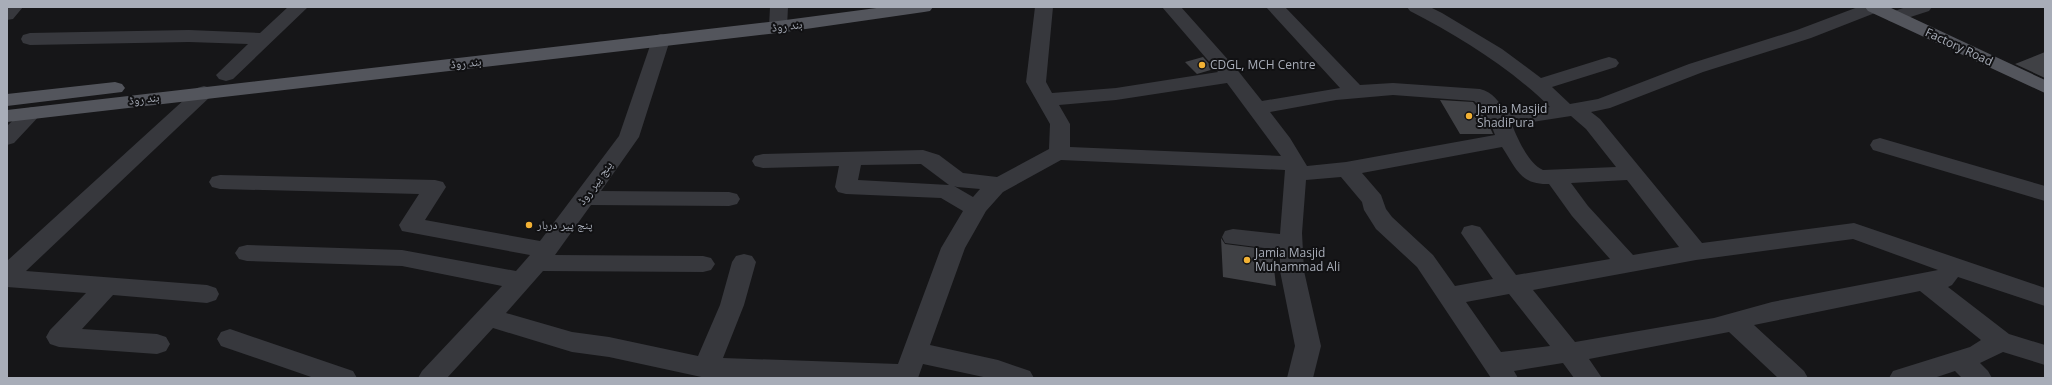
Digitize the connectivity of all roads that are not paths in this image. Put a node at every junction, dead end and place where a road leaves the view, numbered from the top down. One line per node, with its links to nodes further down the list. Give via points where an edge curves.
1 (14, 7): 11 (street)
2 (299, 7): 14 (street)
3 (818, 7): 12 (main road, بند روڈ)
4 (924, 7): 12 (main road, بند روڈ)
5 (1044, 7): 25 (street, via 1036,82)
6 (1171, 7): 19 (street)
7 (1275, 7): 23 (street)
8 (1416, 7): 20 (street, via 1462,32)
9 (1874, 7): 13 (main road, Factory Road); 27 (street, via 1804,34 1696,68 1604,104)
10 (1923, 7): 13 (street)
11 (7, 15)
12 (778, 15): 16 (main road, بند روڈ); 18 (main road, بند روڈ)
13 (1895, 17): 21 (main road, Factory Road)
14 (265, 39): 15 (street, via 189,36); 18 (street)
15 (30, 40)
16 (661, 40): 22 (main road, بند روڈ); 43 (street, پنج پیر روڈ, via 629,137)
17 (1608, 63): 20 (street)
18 (226, 75): 24 (main road, بند روڈ)
19 (1232, 76): 25 (street, via 1131,92); 26 (street)
20 (1539, 85): 27 (street)
21 (2045, 87)
22 (204, 92): 28 (main road, بند روڈ); 56 (street)
23 (1355, 92): 26 (street); 30 (street, via 1393,89 1480,96 1489,103)
24 (7, 100)
25 (1045, 100): 33 (street, via 1060,124)
26 (1257, 108): 36 (street, via 1283,143)
27 (1571, 111): 30 (street); 38 (street, via 1593,124)
28 (32, 113): 29 (main road, بند روڈ); 31 (street)
29 (7, 116)
30 (1503, 129): 37 (street); 39 (street, via 1528,172 1540,177)
31 (7, 138)
32 (1880, 145): 42 (street)
33 (1057, 153): 36 (street); 41 (street)
34 (851, 159): 35 (street); 41 (street, via 923,157 958,180); 45 (street, via 846,187 945,191)
35 (763, 160)
36 (1295, 169): 37 (street); 48 (street)
37 (1346, 169): 63 (street, via 1373,200 1375,210 1384,223 1425,261)
38 (1632, 173): 39 (street); 49 (street)
39 (1556, 177): 54 (street, via 1580,210)
40 (220, 182): 51 (street, via 435,187 410,225)
41 (999, 184): 45 (street)
42 (2045, 194)
43 (585, 198): 44 (street); 51 (street, پنج پیر روڈ)
44 (729, 199)
45 (975, 208): 73 (street, via 953,248)
46 (1472, 233): 60 (street)
47 (1233, 237): 48 (street)
48 (1291, 243): 80 (street, via 1292,271 1308,346)
49 (1696, 252): 54 (street); 55 (street, via 1854,231)
50 (247, 253): 59 (street, via 402,258)
51 (541, 257): 53 (street); 59 (street, پنج پیر روڈ)
52 (744, 262): 74 (street, via 732,305)
53 (703, 264)
54 (1628, 264): 60 (street)
55 (1952, 266): 58 (street, via 1944,279); 64 (street)
56 (7, 275)
57 (7, 278): 61 (street)
58 (1924, 280): 66 (street, via 1772,311); 68 (street)
59 (521, 281): 65 (street, پنج پیر روڈ)
60 (1513, 284): 63 (street); 70 (street)
61 (107, 286): 62 (street); 69 (street, via 59,337)
62 (207, 294)
63 (1449, 296): 75 (street)
64 (2045, 297)
65 (488, 317): 74 (street, via 572,342 609,347); 78 (street, پنج پیر روڈ)
66 (1734, 322): 70 (street); 82 (street)
67 (230, 339): 77 (street)
68 (2000, 340): 71 (street); 72 (street, via 1979,354)
69 (157, 344)
70 (1569, 352): 75 (street); 81 (street)
71 (2045, 355)
72 (1960, 360): 83 (street); 84 (street)
73 (908, 368): 76 (street); 79 (street, via 998,370)
74 (693, 370): 76 (street)
75 (1500, 370)
76 (775, 374)
77 (344, 378)
78 (431, 378)
79 (1021, 378)
80 (1300, 378)
81 (1589, 378)
82 (1795, 378)
83 (1902, 378)
84 (1980, 378)

